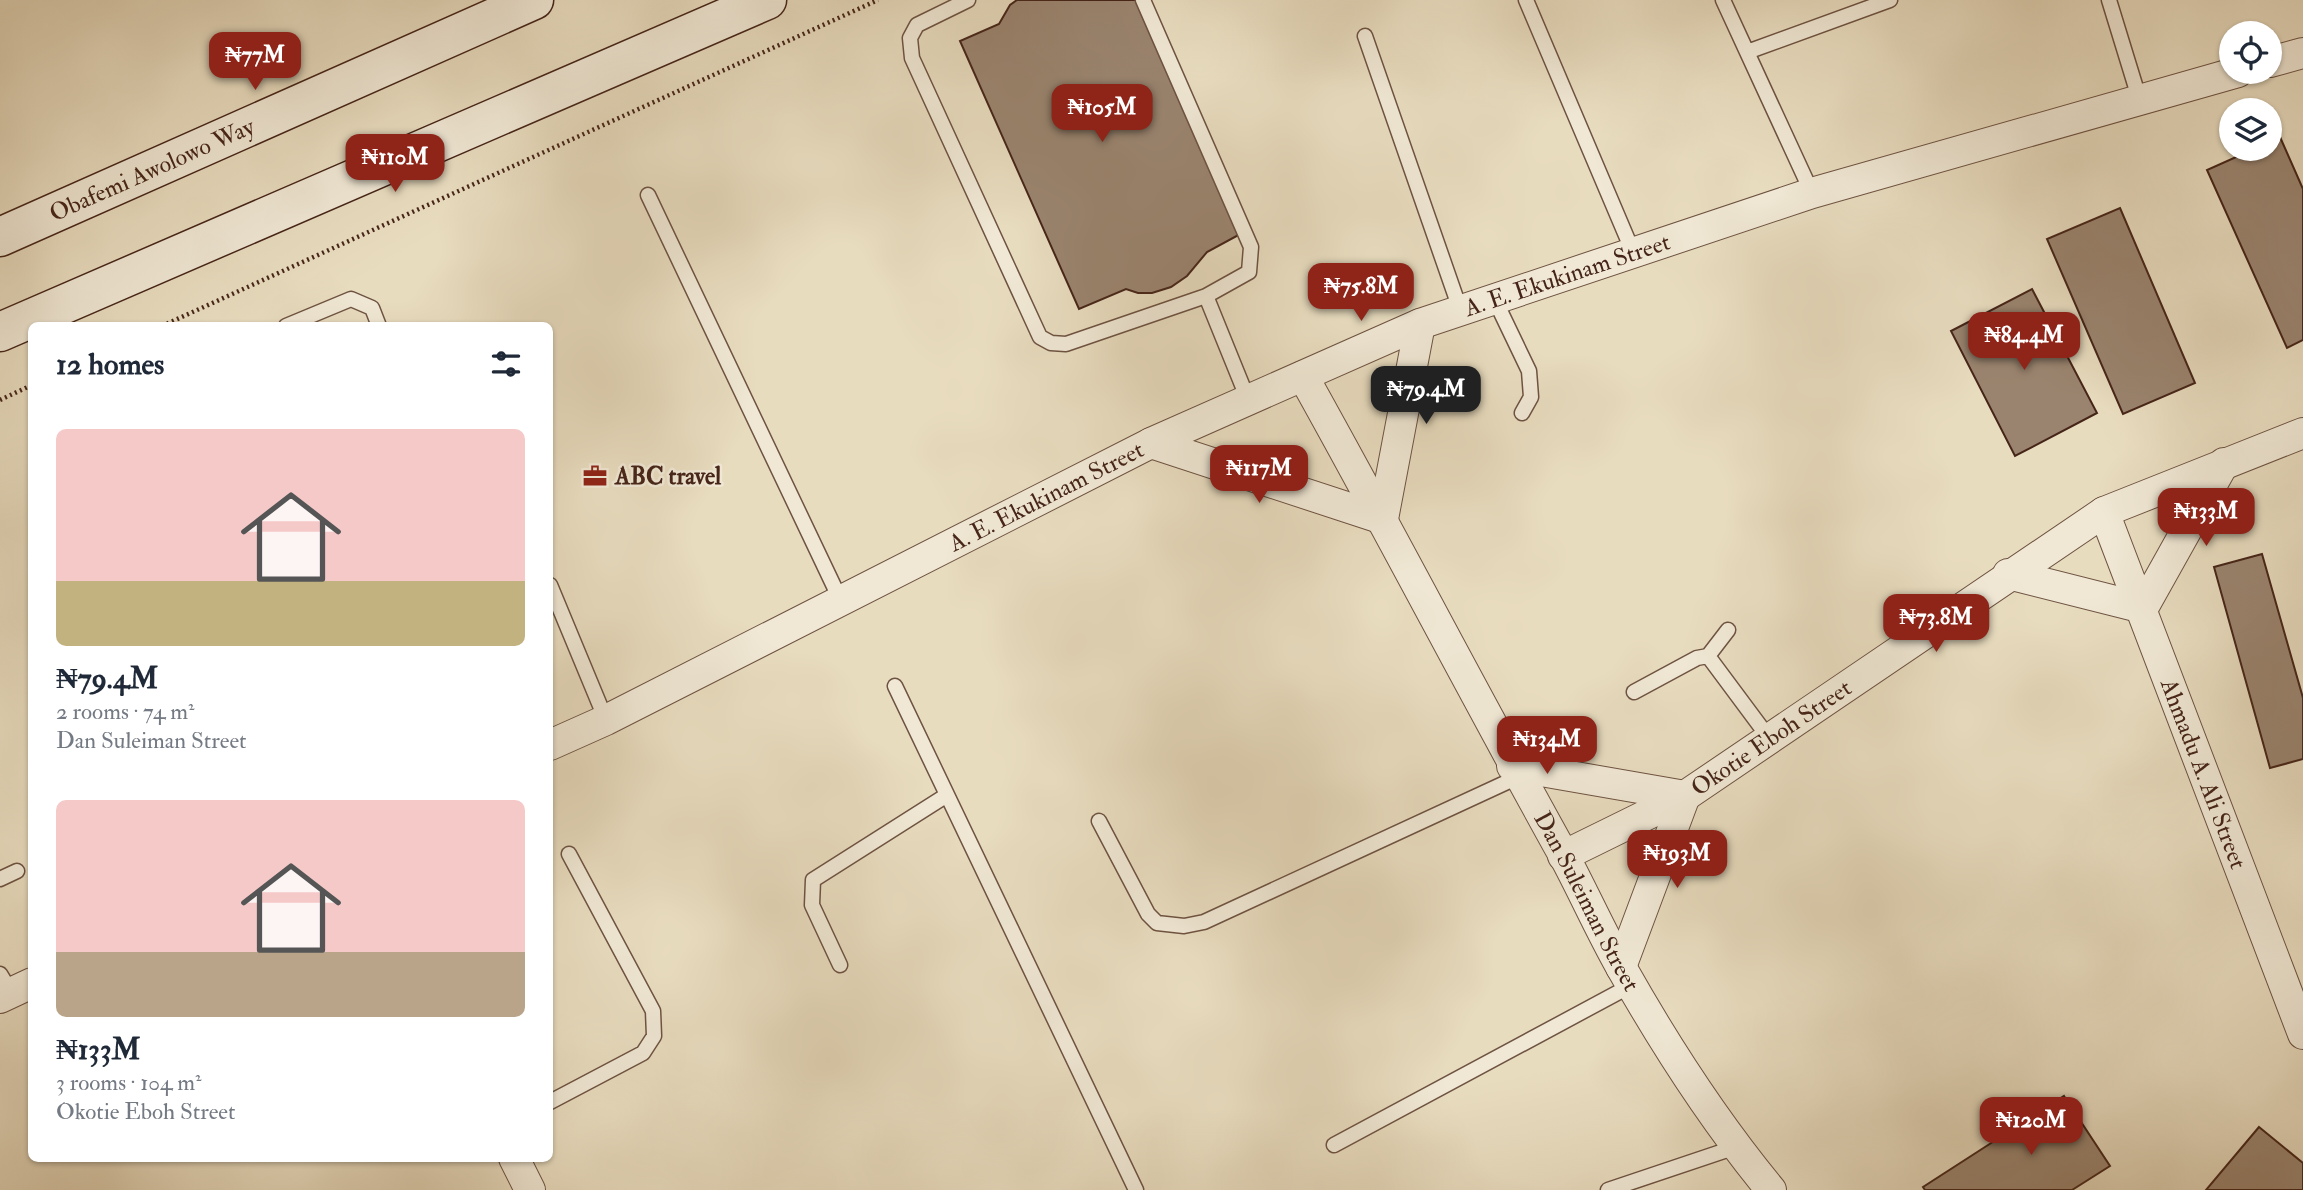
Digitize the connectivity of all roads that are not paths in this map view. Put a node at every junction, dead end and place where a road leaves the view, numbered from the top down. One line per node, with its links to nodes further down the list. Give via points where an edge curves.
1 (534, 0): 17 (main road, Obafemi Awolowo Way)
2 (767, 0): 25 (main road)
3 (968, 0): 19 (lane, via 917,26 910,37 912,58 1040,337 1066,344)
4 (1143, 0): 19 (lane, via 1251,247 1249,272)
5 (1526, 0): 18 (lane)
6 (1723, 0): 10 (lane)
7 (1890, 0): 10 (lane)
8 (2109, 0): 14 (lane)
9 (1364, 36): 21 (lane)
10 (1747, 52): 15 (lane)
11 (2303, 52): 12 (street)
12 (2282, 58)
13 (2219, 78): 14 (street, A. E. Ekukinam Street)
14 (2140, 101): 15 (street, A. E. Ekukinam Street)
15 (1812, 193): 18 (street, A. E. Ekukinam Street)
16 (648, 195): 36 (lane)
17 (0, 237)
18 (1633, 252): 20 (street, A. E. Ekukinam Street)
19 (1206, 296): 27 (lane)
20 (1494, 298): 21 (street, A. E. Ekukinam Street); 28 (lane, via 1529,370 1531,397)
21 (1460, 309): 24 (street, A. E. Ekukinam Street)
22 (296, 322): 23 (lane, via 351,299 372,308)
23 (377, 322)
24 (1420, 324): 26 (street, A. E. Ekukinam Street); 33 (street)
25 (0, 332)
26 (1303, 376): 27 (street, A. E. Ekukinam Street); 33 (street, Dan Suleiman Street)
27 (1249, 402): 30 (street, A. E. Ekukinam Street)
28 (1522, 414)
29 (2303, 433): 31 (street, Okotie Eboh Street)
30 (1151, 443): 33 (street); 36 (street, A. E. Ekukinam Street)
31 (2224, 463): 32 (street, Okotie Eboh Street); 37 (street)
32 (2104, 512): 34 (street, Okotie Eboh Street); 37 (street, Ahmadu A. Ali Street)
33 (1383, 519): 45 (street, Dan Suleiman Street)
34 (2008, 574): 37 (street); 43 (street, Okotie Eboh Street)
35 (553, 592): 42 (lane)
36 (840, 598): 42 (street, A. E. Ekukinam Street)
37 (2143, 608): 55 (street, Ahmadu A. Ali Street)
38 (1728, 630): 39 (lane)
39 (1708, 656): 41 (lane); 43 (lane)
40 (895, 686): 46 (lane)
41 (1634, 692)
42 (606, 720): 44 (street, A. E. Ekukinam Street)
43 (1769, 738): 47 (street, Okotie Eboh Street)
44 (553, 744)
45 (1515, 771): 47 (street); 48 (lane, via 1204,922 1184,926 1157,923 1149,914); 50 (street, Dan Suleiman Street)
46 (947, 795): 53 (lane, via 813,880 812,905); 61 (lane)
47 (1685, 796): 50 (street, Okotie Eboh Street); 54 (street)
48 (1099, 821)
49 (569, 854): 56 (lane, via 653,1011 654,1036 643,1053)
50 (1563, 856): 54 (street, Dan Suleiman Street)
51 (17, 872): 52 (lane)
52 (0, 879)
53 (840, 965)
54 (1626, 976): 57 (lane); 58 (street, Dan Suleiman Street)
55 (2303, 1034)
56 (553, 1100)
57 (1334, 1145)
58 (1735, 1147): 62 (lane); 63 (street, Dan Suleiman Street)
59 (516, 1162): 60 (street)
60 (530, 1190)
61 (1136, 1190)
62 (1608, 1190)
63 (1772, 1190)

